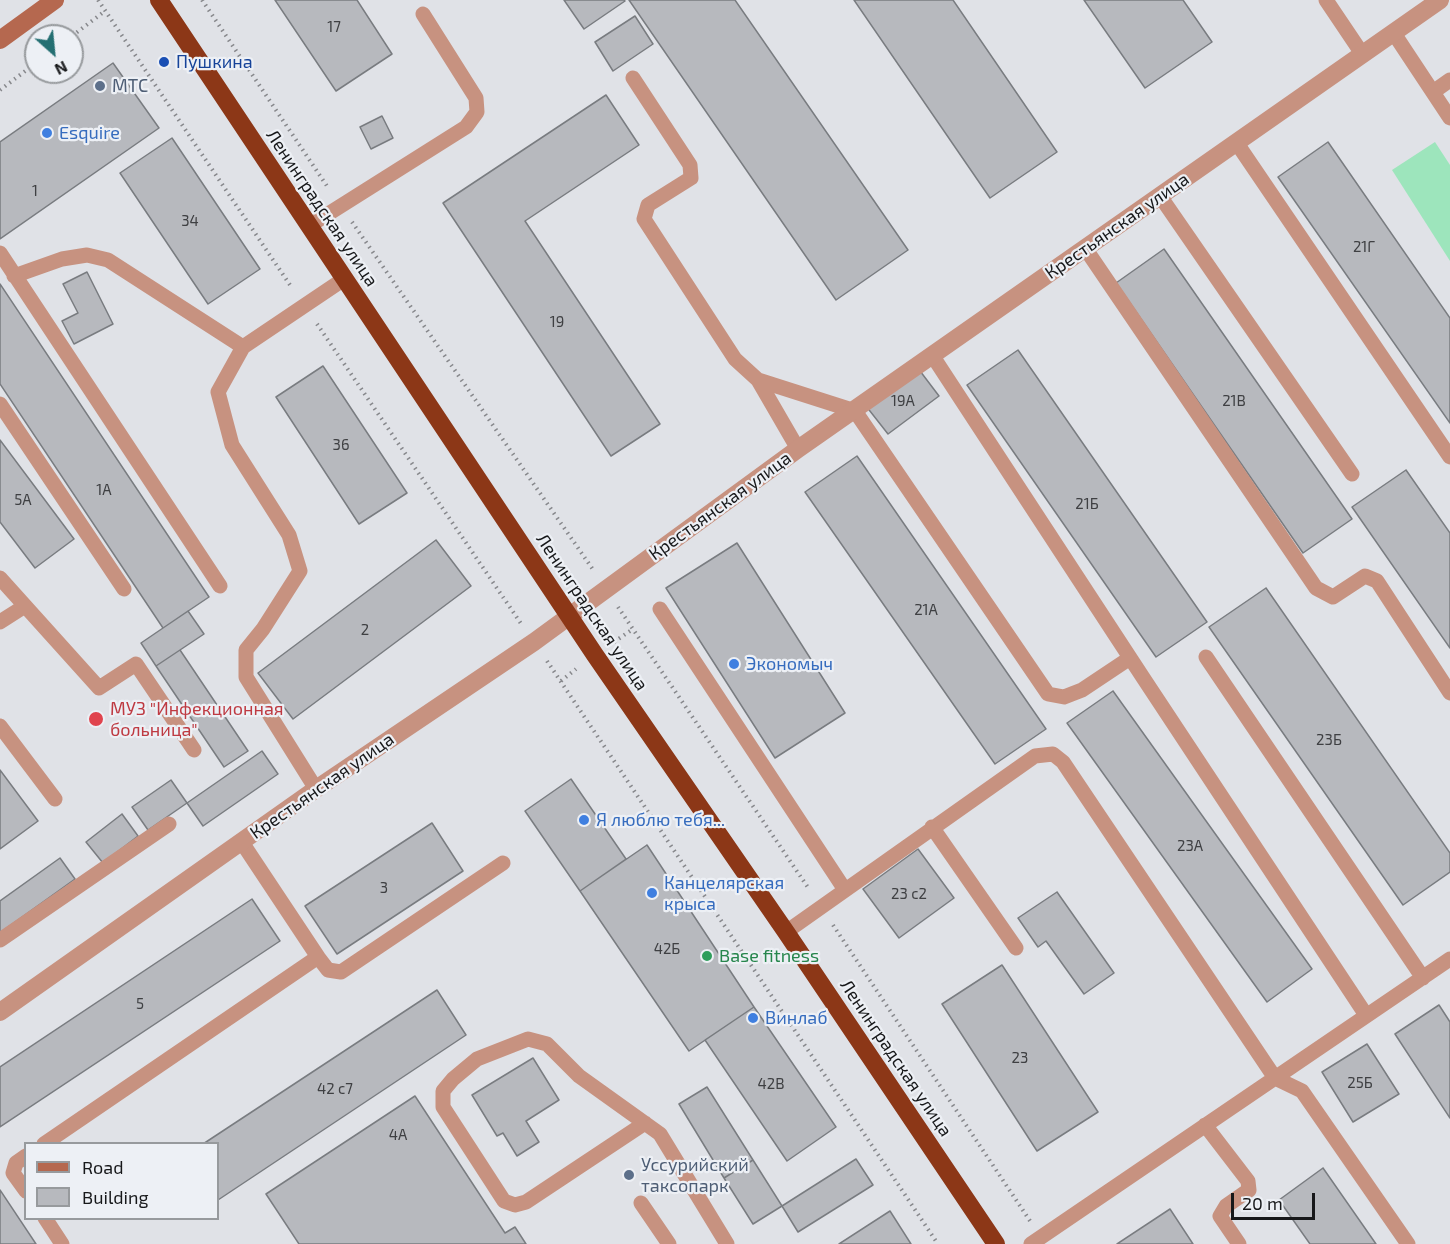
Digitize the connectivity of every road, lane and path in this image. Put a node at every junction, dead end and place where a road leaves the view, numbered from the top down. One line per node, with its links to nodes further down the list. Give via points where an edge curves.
1 (55, 0): 10 (main road)
2 (159, 0): 21 (highway, Ленинградская улица)
3 (202, 0): 20 (path)
4 (1326, 0): 11 (lane)
5 (1440, 0): 9 (street, Крестьянская улица)
6 (105, 11): 8 (path)
7 (423, 14): 20 (lane, via 476,98 477,112 466,127)
8 (84, 27)
9 (1393, 32): 11 (street, Крестьянская улица); 16 (lane)
10 (0, 40)
11 (1363, 55): 18 (street, Крестьянская улица)
12 (24, 72): 15 (path)
13 (633, 78): 28 (lane, via 690,165 691,178 648,205 644,219 735,359)
14 (1450, 80): 16 (lane)
15 (0, 90)
16 (1433, 92): 17 (lane)
17 (1450, 117)
18 (1236, 142): 19 (street, Крестьянская улица); 32 (lane)
19 (1160, 196): 22 (street, Крестьянская улица); 33 (lane)
20 (341, 206): 21 (lane); 37 (path)
21 (309, 226): 25 (highway, Ленинградская улица)
22 (1085, 248): 27 (street, Крестьянская улица); 44 (lane, via 1316,588 1333,597 1365,576 1377,581)
23 (0, 253): 24 (lane)
24 (14, 276): 26 (lane, via 62,259 87,255 108,260); 35 (lane)
25 (344, 279): 26 (lane); 40 (highway, Ленинградская улица)
26 (243, 347): 47 (lane, via 218,392 232,445 289,535 300,571 246,650 246,677)
27 (932, 355): 30 (street, Крестьянская улица); 43 (lane)
28 (758, 380): 30 (lane); 31 (lane)
29 (0, 404): 36 (lane)
30 (855, 411): 31 (street, Крестьянская улица); 43 (lane, via 1048,694 1064,696 1082,690)
31 (798, 449): 37 (street, Крестьянская улица)
32 (1450, 457)
33 (1352, 474)
34 (0, 578): 38 (lane)
35 (220, 586)
36 (124, 588)
37 (606, 589): 40 (street, Крестьянская улица); 54 (path)
38 (25, 606): 41 (lane); 46 (lane, via 99,688 136,664)
39 (660, 609): 53 (lane)
40 (570, 616): 47 (street, Крестьянская улица); 55 (highway, Ленинградская улица)
41 (0, 622)
42 (1206, 657): 60 (lane)
43 (1130, 658): 62 (lane)
44 (1450, 693)
45 (0, 726): 48 (lane)
46 (194, 750)
47 (316, 789): 51 (street, Крестьянская улица)
48 (55, 799)
49 (169, 824): 56 (lane)
50 (932, 827): 53 (lane); 57 (lane); 63 (lane, via 1035,756 1053,754 1064,762)
51 (242, 841): 58 (lane); 61 (street, Крестьянская улица)
52 (503, 863): 58 (lane, via 341,972 328,970)
53 (845, 890): 54 (lane)
54 (821, 906): 55 (lane); 71 (path)
55 (786, 932): 75 (highway, Ленинградская улица)
56 (0, 940)
57 (1016, 948)
58 (318, 957): 66 (lane)
59 (1449, 963): 60 (lane)
60 (1423, 978): 62 (lane)
61 (0, 1012)
62 (1366, 1015): 63 (lane)
63 (1275, 1078): 65 (lane); 77 (lane, via 1302,1091)
64 (645, 1123): 64 (lane, via 579,1076 547,1044 528,1038 477,1059 443,1091 443,1107 504,1201 515,1205 526,1202); 74 (lane, via 660,1134)
65 (1205, 1125): 71 (lane); 76 (lane, via 1248,1181 1249,1190 1226,1206 1221,1216)
66 (45, 1142)
67 (24, 1157): 68 (lane, via 16,1163 13,1173)
68 (24, 1188)
69 (641, 1203): 73 (lane)
70 (46, 1220): 72 (lane)
71 (1036, 1241)
72 (62, 1244)
73 (669, 1244)
74 (727, 1244)
75 (996, 1244)
76 (1239, 1244)
77 (1408, 1244)

